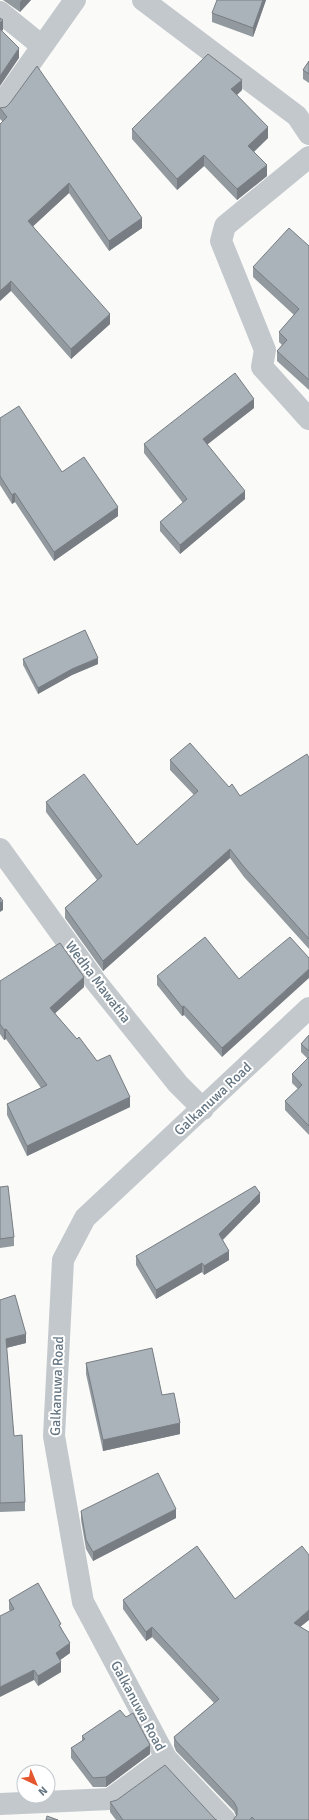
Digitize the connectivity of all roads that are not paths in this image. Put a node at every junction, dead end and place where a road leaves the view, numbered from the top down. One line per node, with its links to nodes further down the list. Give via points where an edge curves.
1 (75, 0): 4 (street)
2 (143, 0): 6 (street, via 297,116)
3 (0, 12): 4 (street)
4 (42, 46): 5 (street)
5 (0, 106)
6 (309, 134)
7 (309, 157): 8 (street, via 225,226 221,241 265,350 262,367)
8 (309, 418)
9 (0, 849): 11 (street, Wedha Mawatha, via 96,982 178,1084)
10 (309, 1008): 11 (street, Galkanuwa Road)
11 (203, 1109): 12 (street, Galkanuwa Road, via 85,1218 62,1260 54,1436 83,1602)
12 (166, 1758): 13 (street, via 110,1799); 14 (street, Galkanuwa Road)
13 (0, 1804)
14 (225, 1820)

